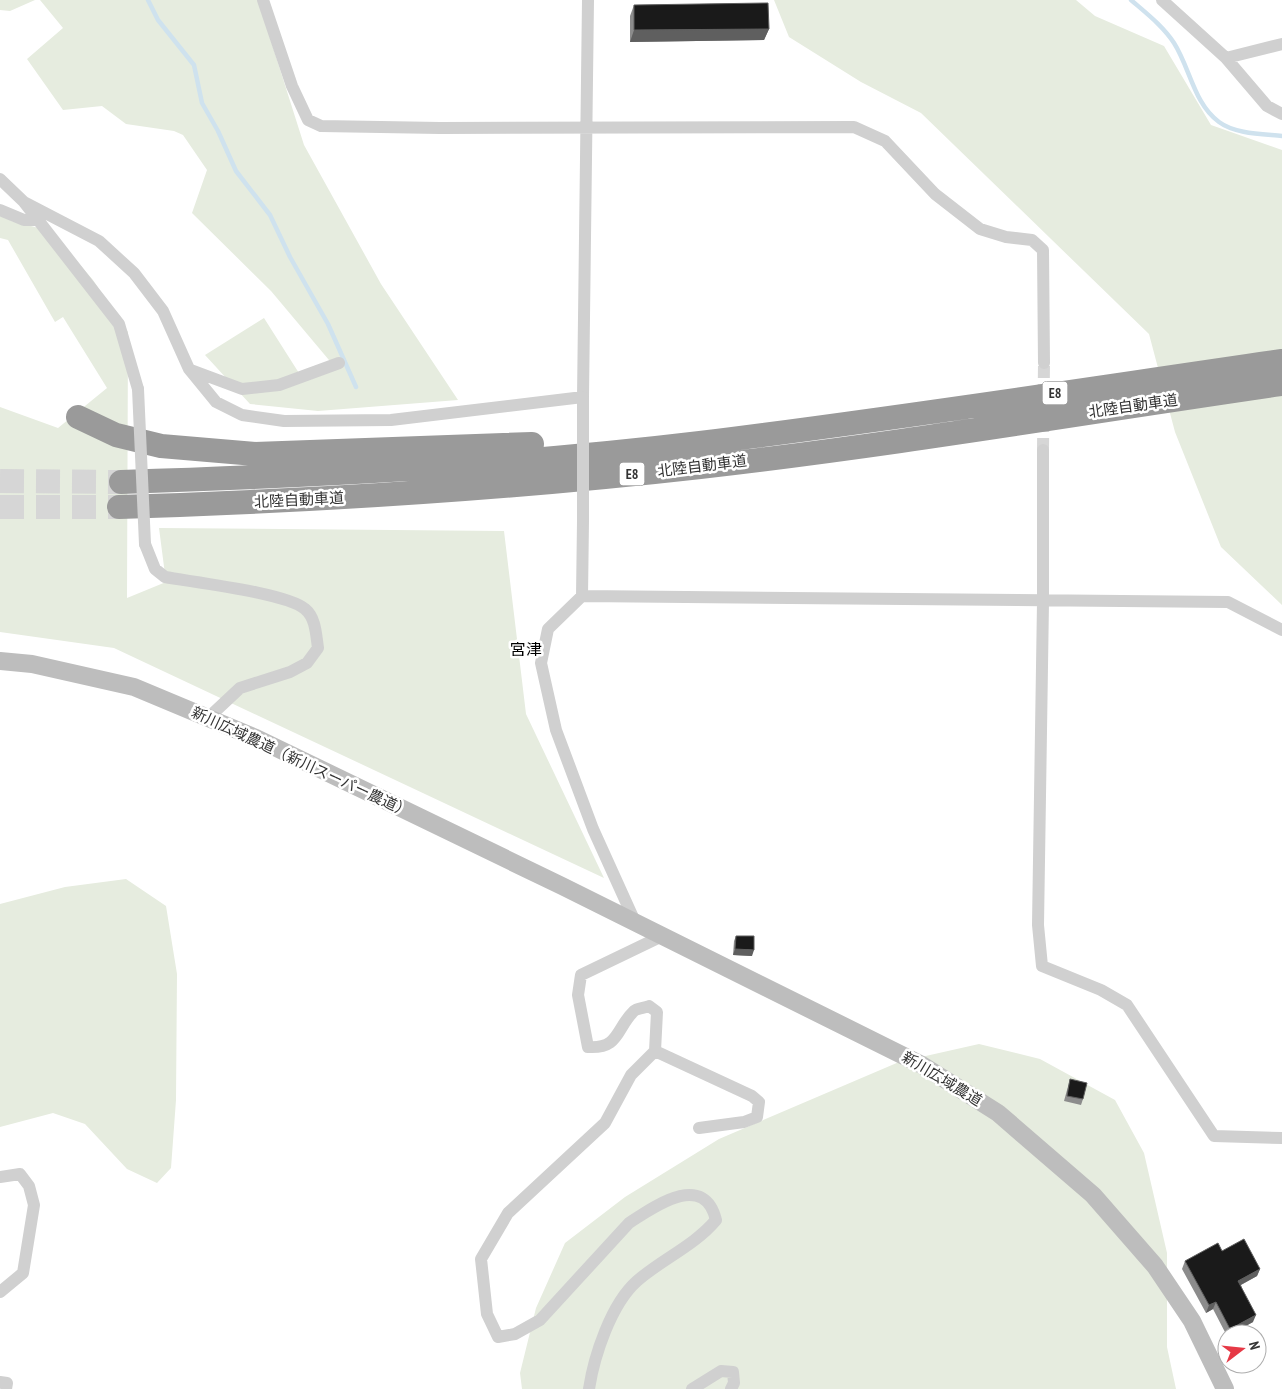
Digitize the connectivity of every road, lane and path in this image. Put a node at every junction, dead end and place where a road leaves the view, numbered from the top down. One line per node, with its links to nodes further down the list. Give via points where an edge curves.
1 (263, 0): 7 (street, via 292,86 308,120 320,126)
2 (588, 0): 7 (street)
3 (1162, 0): 5 (street)
4 (1282, 44): 5 (street)
5 (1226, 58): 6 (street, via 1267,106)
6 (1282, 114)
7 (588, 128): 14 (street, via 854,127 885,141 935,194 980,229 1032,240 1043,250); 17 (street)
8 (0, 179): 9 (street)
9 (24, 202): 11 (street); 15 (street, via 99,241 134,273 163,311)
10 (0, 210): 11 (street, via 24,220)
11 (38, 220): 27 (street, bridge, via 119,324 138,389 145,544 155,569 165,577 272,595 304,607 313,619 318,648 307,663 240,688)
12 (1282, 360): 18 (highway, 北陸自動車道 / E8)
13 (339, 363): 15 (street, via 280,385 242,389)
14 (1044, 363)
15 (189, 369): 17 (street, via 216,402 242,415 284,421 391,420)
16 (1282, 384): 22 (highway, 北陸自動車道 / E8, via 820,452 567,481 353,497)
17 (583, 397): 23 (street, bridge)
18 (970, 406): 19 (highway, via 557,443 255,454 161,446 116,435); 21 (highway, 北陸自動車道 / E8, via 700,443 569,456 350,473)
19 (78, 417)
20 (1043, 450): 24 (street)
21 (121, 482)
22 (119, 507)
23 (582, 596): 24 (street); 29 (street, via 548,629 541,663 556,730 593,828)
24 (1044, 602): 25 (street, via 1228,602); 33 (street, via 1038,925 1042,966 1101,990 1127,1005 1214,1136)
25 (1282, 630)
26 (0, 661): 27 (street, 新川広域農道（新川スーパー農道）, via 32,664 134,687)
27 (208, 718): 28 (street, 新川広域農道（新川スーパー農道）, via 256,738)
28 (562, 886): 29 (street, 新川広域農道)
29 (636, 924): 30 (street, 新川広域農道)
30 (662, 936): 31 (street, via 581,975 578,995 588,1048 600,1048 611,1042 635,1010 649,1006 657,1012); 41 (street, 新川広域農道, via 922,1065 998,1113 1093,1195 1155,1266 1192,1321)
31 (654, 1051): 32 (street, via 759,1102 757,1117); 38 (street, via 631,1075 605,1123 508,1213 481,1259 486,1314 498,1336 515,1334 540,1320 629,1224 644,1213 688,1194 703,1197 712,1206 716,1220 703,1235 638,1280 615,1308)
32 (699, 1128)
33 (1282, 1138)
34 (0, 1178): 35 (street, via 20,1174 29,1186 34,1206 23,1273)
35 (0, 1292)
36 (0, 1382): 37 (street, via 7,1383)
37 (6, 1389)
38 (588, 1389)
39 (692, 1389): 40 (street, via 721,1371 733,1372)
40 (731, 1389)
41 (1225, 1389)

